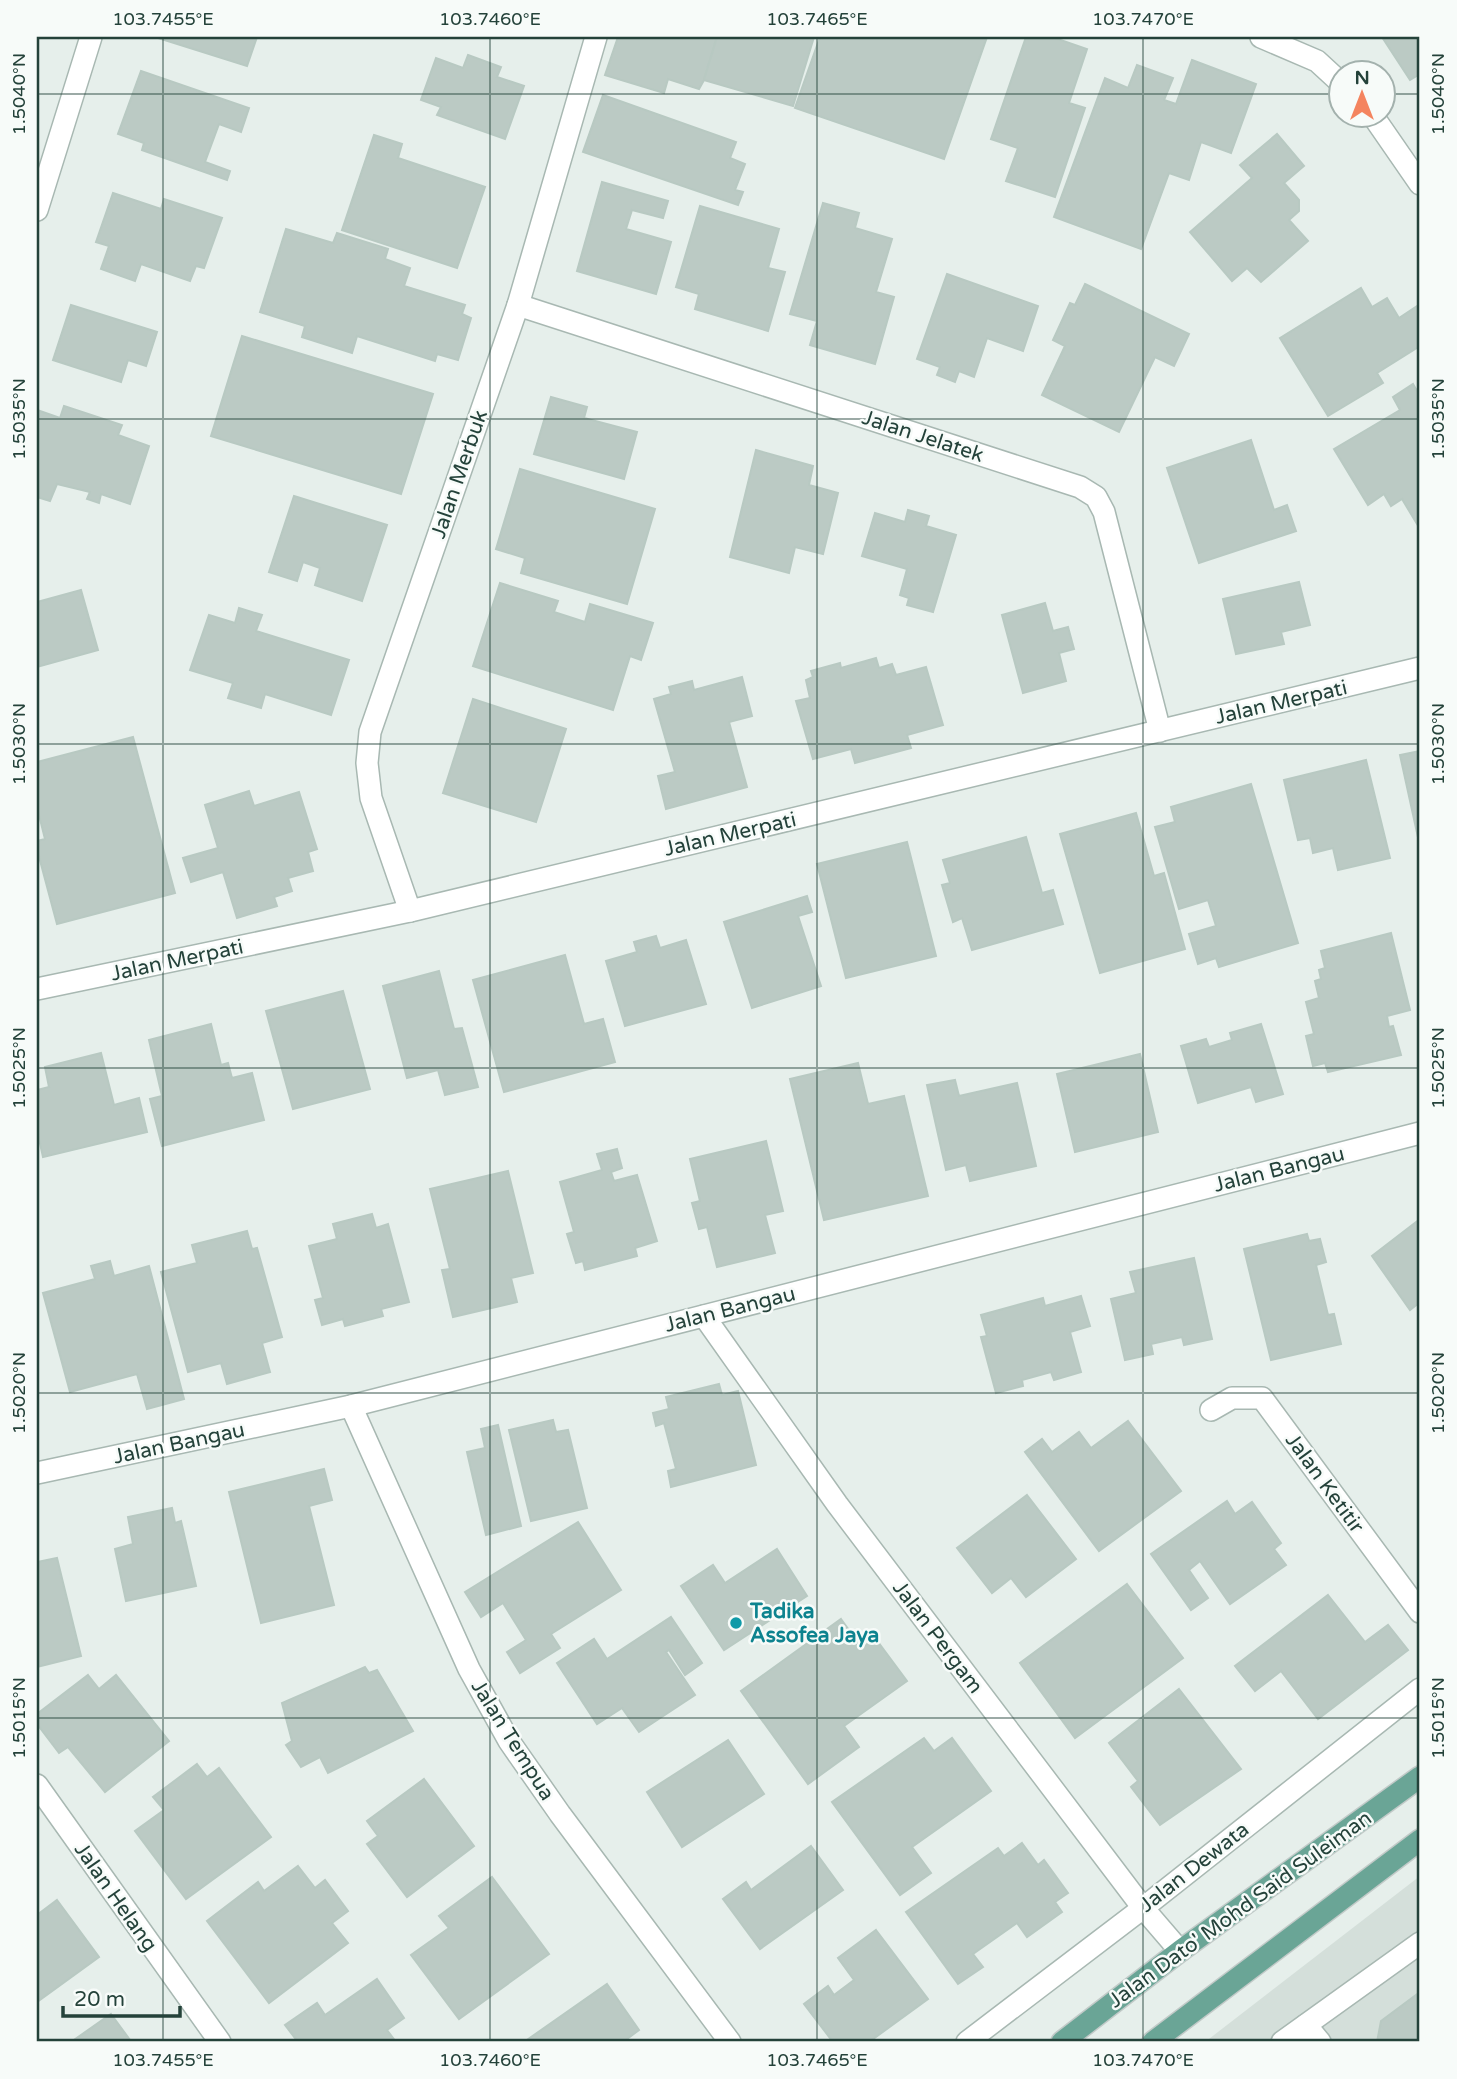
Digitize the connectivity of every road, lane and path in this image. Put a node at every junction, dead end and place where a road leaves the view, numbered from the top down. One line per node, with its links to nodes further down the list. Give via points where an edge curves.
1 (90, 37): 7 (street)
2 (596, 37): 8 (street, Jalan Merbuk)
3 (1261, 37): 4 (street, via 1317,61)
4 (1328, 71)
5 (1383, 130): 6 (street)
6 (1420, 184)
7 (37, 210)
8 (518, 305): 10 (street, Jalan Jelatek, via 1080,487 1096,497 1104,512); 11 (street, Jalan Merbuk, via 370,732 371,798)
9 (1420, 668): 10 (street, Jalan Merpati)
10 (1160, 731): 11 (street, Jalan Merpati)
11 (410, 911): 12 (street, Jalan Merpati)
12 (37, 989)
13 (1420, 1133): 14 (street, Jalan Bangau)
14 (704, 1316): 15 (street, Jalan Bangau); 23 (street, Jalan Pergam, via 837,1504)
15 (351, 1406): 17 (street, Jalan Bangau); 28 (street, Jalan Tempua, via 469,1669 509,1741)
16 (1211, 1410): 18 (street, Jalan Ketitir, via 1232,1398 1262,1398)
17 (37, 1473)
18 (1420, 1612)
19 (1420, 1689): 23 (street, Jalan Dewata)
20 (1420, 1777): 25 (main road, Jalan Dato' Mohd Said Suleiman)
21 (37, 1785): 27 (street, Jalan Helang)
22 (1420, 1840): 31 (main road)
23 (1143, 1908): 25 (street, Jalan Pergam); 29 (street, Jalan Dewata)
24 (1420, 1943): 26 (street)
25 (1180, 1951): 30 (main road, Jalan Dato' Mohd Said Suleiman)
26 (1306, 2025): 32 (street); 33 (street)
27 (220, 2042)
28 (730, 2042)
29 (967, 2042)
30 (1062, 2042)
31 (1153, 2042)
32 (1282, 2042)
33 (1320, 2042)

